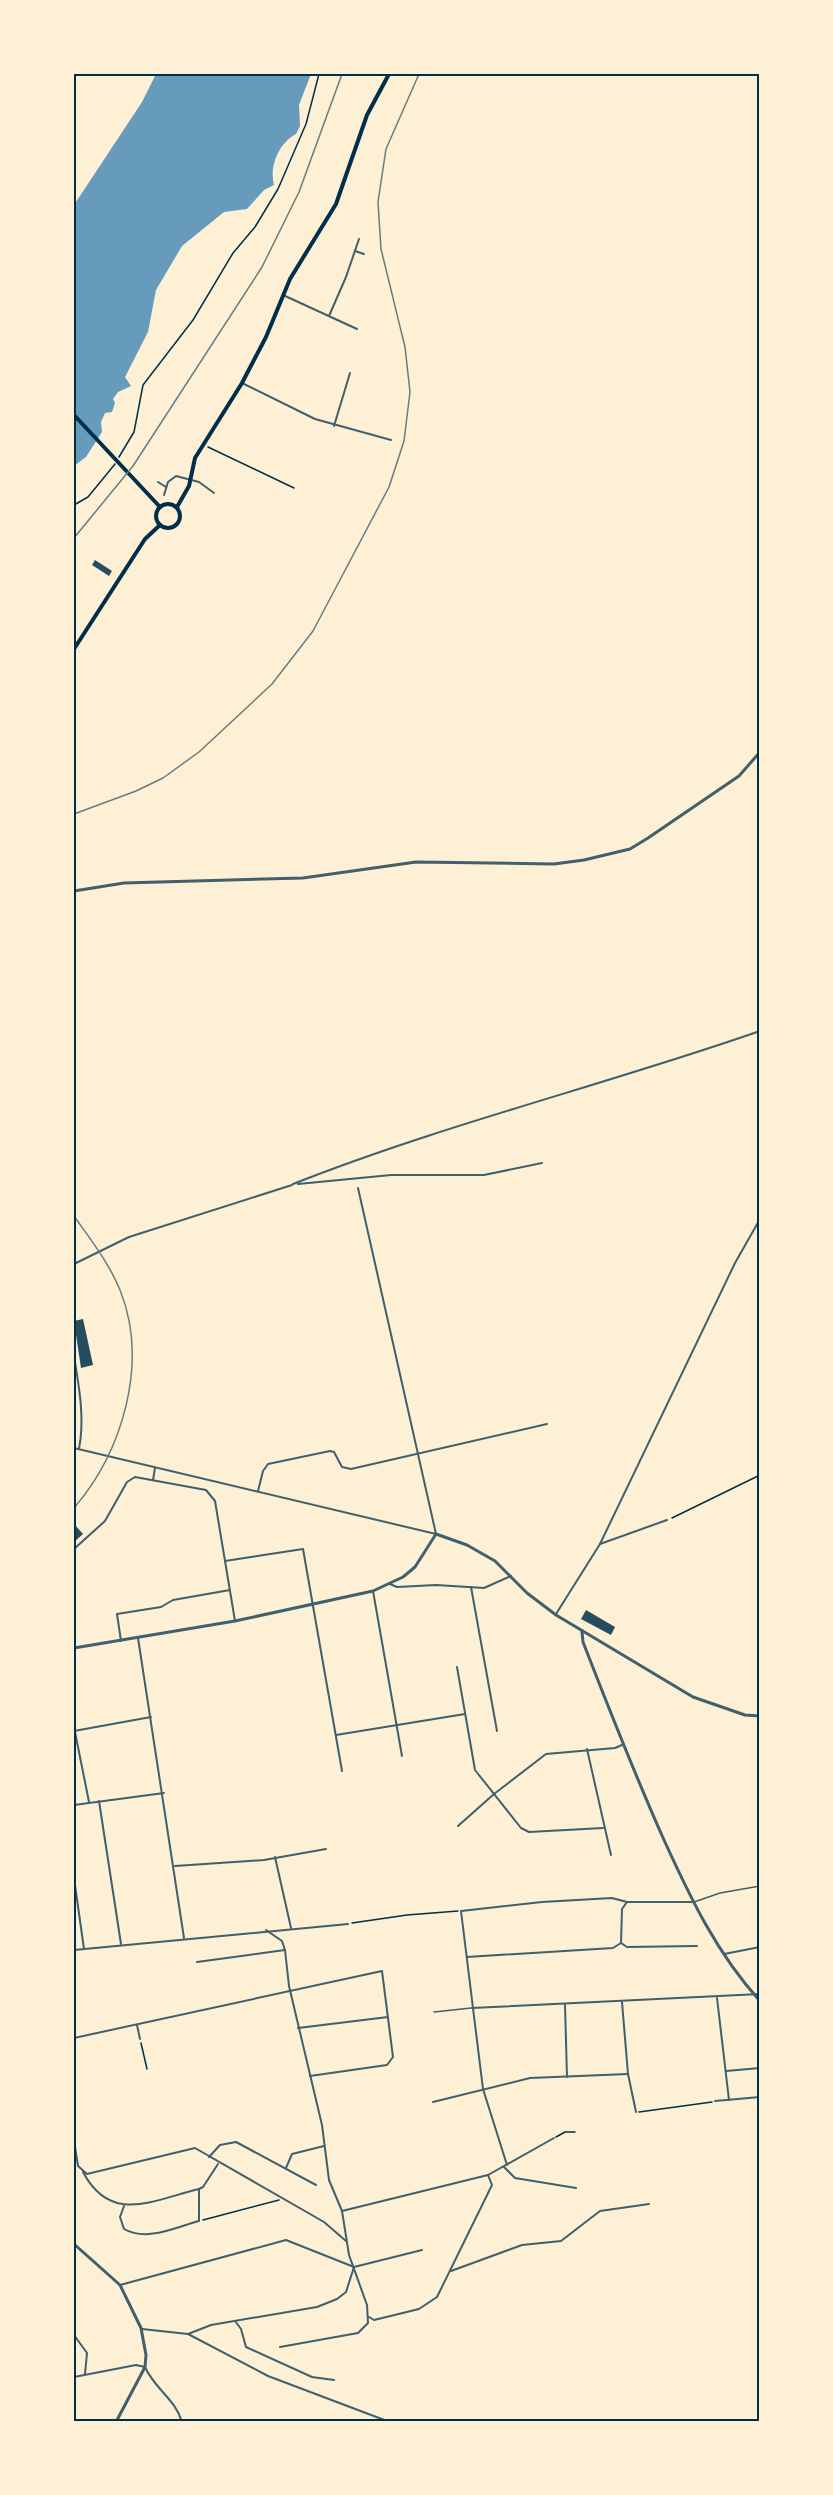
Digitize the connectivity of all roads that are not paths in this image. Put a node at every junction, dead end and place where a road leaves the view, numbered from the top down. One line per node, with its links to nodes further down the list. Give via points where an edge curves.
1 (389, 74): 5 (main road, via 367,115 336,204)
2 (359, 239): 3 (street)
3 (355, 251): 4 (street); 6 (street)
4 (364, 254)
5 (283, 295): 6 (street); 9 (main road)
6 (329, 316): 7 (street)
7 (357, 329)
8 (350, 373): 11 (street)
9 (242, 383): 11 (street); 13 (main road, via 191,466)
10 (74, 415): 18 (main road)
11 (334, 426): 12 (street)
12 (391, 440)
13 (190, 479): 15 (street, via 176,476); 16 (street); 19 (main road)
14 (158, 482): 15 (street)
15 (166, 487): 17 (street)
16 (214, 493)
17 (164, 495)
18 (160, 507): 19 (main road); 20 (main road, via 156,514)
19 (177, 507): 20 (main road, via 178,522 172,527)
20 (160, 525): 21 (main road, via 145,539)
21 (74, 649)
22 (759, 752): 23 (street, via 739,776 665,828 630,849 584,860 554,864 416,862 303,878 124,883)
23 (74, 891)
24 (759, 1031): 26 (street, via 363,1156)
25 (542, 1163): 26 (street, via 484,1174 392,1175)
26 (293, 1184): 29 (street, via 129,1237)
27 (358, 1188): 34 (street)
28 (759, 1219): 40 (street)
29 (74, 1264)
30 (74, 1356): 33 (street, via 81,1406)
31 (547, 1424): 34 (street)
32 (74, 1448): 33 (street)
33 (79, 1449): 35 (street)
34 (418, 1454): 37 (street, via 351,1470 340,1465 330,1451 268,1464); 39 (street)
35 (155, 1467): 36 (street); 37 (street)
36 (153, 1480): 41 (street, via 138,1477 127,1482 105,1521); 42 (street, via 206,1490 213,1495)
37 (258, 1491): 39 (street)
38 (667, 1520): 40 (street)
39 (436, 1534): 43 (street, via 467,1545 495,1561); 44 (street, via 415,1567)
40 (600, 1545): 49 (street)
41 (74, 1549)
42 (225, 1561): 46 (street); 48 (street, via 303,1549)
43 (511, 1576): 45 (street, via 484,1588); 49 (street)
44 (390, 1584): 45 (street); 47 (street)
45 (471, 1587): 62 (street)
46 (230, 1590): 50 (street); 53 (street, via 117,1614)
47 (373, 1591): 48 (street); 59 (street)
48 (314, 1604): 50 (street); 63 (street)
49 (556, 1615): 51 (street)
50 (236, 1621): 52 (street)
51 (582, 1632): 57 (street, via 693,1697); 64 (street, via 582,1642)
52 (138, 1638): 53 (street); 58 (street)
53 (121, 1641): 54 (street)
54 (74, 1648)
55 (457, 1667): 56 (street)
56 (465, 1714): 59 (street); 69 (street, via 475,1770)
57 (759, 1716)
58 (151, 1717): 61 (street); 68 (street)
59 (396, 1725): 63 (street); 66 (street)
60 (74, 1727): 61 (street)
61 (74, 1731): 71 (street)
62 (497, 1731)
63 (336, 1735): 67 (street)
64 (622, 1745): 65 (street); 82 (street)
65 (587, 1749): 69 (street, via 546,1754); 74 (street)
66 (402, 1756)
67 (342, 1771)
68 (164, 1793): 70 (street); 78 (street)
69 (494, 1794): 73 (street); 74 (street, via 525,1831)
70 (99, 1801): 71 (street); 88 (street)
71 (89, 1802): 72 (street)
72 (74, 1805)
73 (458, 1826)
74 (603, 1828): 76 (street)
75 (326, 1849): 77 (street)
76 (610, 1855)
77 (275, 1857): 78 (street); 84 (street)
78 (175, 1866): 86 (street)
79 (74, 1878): 92 (street)
80 (759, 1886): 82 (lane)
81 (627, 1902): 82 (street); 87 (street, via 622,1909); 95 (street, via 612,1898 461,1911)
82 (692, 1902): 94 (street)
83 (348, 1924): 84 (street)
84 (291, 1928): 85 (street)
85 (266, 1930): 86 (street); 93 (street, via 279,1939)
86 (184, 1938): 88 (street)
87 (621, 1943): 89 (street, via 627,1947); 95 (street, via 613,1948)
88 (121, 1945): 92 (street)
89 (697, 1946)
90 (759, 1947): 94 (street)
91 (74, 1950): 92 (street)
92 (84, 1950)
93 (285, 1950): 96 (street); 97 (street)
94 (723, 1954): 98 (street)
95 (467, 1957): 104 (street)
96 (197, 1962)
97 (290, 1992): 106 (street, via 382,1971); 107 (street); 108 (street)
98 (753, 1994): 99 (street); 100 (street); 101 (street)
99 (759, 1994)
100 (717, 1997): 102 (street); 112 (street)
101 (759, 2001)
102 (622, 2002): 103 (street); 113 (street)
103 (565, 2005): 104 (street); 115 (street)
104 (472, 2008): 105 (lane); 116 (street)
105 (434, 2012)
106 (388, 2017): 108 (street); 114 (street, via 393,2057 387,2065)
107 (137, 2025): 109 (street); 110 (street)
108 (298, 2028): 114 (street)
109 (74, 2038)
110 (140, 2039)
111 (759, 2068): 112 (street)
112 (726, 2071): 118 (street)
113 (628, 2074): 115 (street); 121 (street)
114 (309, 2076): 124 (street)
115 (567, 2077): 116 (street, via 530,2078)
116 (483, 2089): 120 (street); 127 (street)
117 (759, 2097): 118 (street)
118 (729, 2100): 119 (street)
119 (716, 2101)
120 (433, 2102)
121 (636, 2112)
122 (554, 2138): 127 (street)
123 (74, 2140): 129 (street, via 78,2166)
124 (324, 2146): 128 (street, via 292,2154); 136 (street, via 329,2180)
125 (209, 2157): 126 (street); 128 (street, via 220,2145 236,2142); 129 (street, via 195,2148 91,2174)
126 (218, 2164): 133 (street); 137 (street, via 324,2222)
127 (506, 2166): 130 (street); 132 (street, via 518,2178)
128 (286, 2168): 131 (street)
129 (83, 2172): 135 (street, via 104,2200)
130 (488, 2175): 136 (street); 141 (street, via 492,2185)
131 (316, 2185)
132 (576, 2188)
133 (200, 2189): 135 (street); 135 (street, via 199,2221 151,2234 128,2232 122,2226)
134 (649, 2204): 141 (street, via 600,2211 561,2241 522,2245)
135 (124, 2206)
136 (342, 2211): 137 (street)
137 (346, 2241): 140 (street)
138 (74, 2244): 142 (street)
139 (422, 2250): 140 (street)
140 (354, 2267): 142 (street, via 286,2240); 143 (street); 144 (street, via 349,2287 337,2299 317,2307)
141 (451, 2271): 143 (street, via 437,2297 425,2306 374,2320)
142 (120, 2285): 145 (street)
143 (369, 2317): 148 (street, via 366,2327 358,2333)
144 (235, 2321): 146 (street); 152 (street, via 246,2347 312,2377)
145 (141, 2328): 146 (street); 149 (street)
146 (188, 2334): 155 (street, via 268,2376)
147 (74, 2335): 150 (street, via 88,2356)
148 (280, 2347)
149 (145, 2367): 150 (street, via 136,2365); 153 (street); 154 (street, via 152,2382 176,2406)
150 (85, 2374): 151 (street)
151 (74, 2377)
152 (334, 2380)
153 (116, 2421)
154 (182, 2421)
155 (387, 2421)

